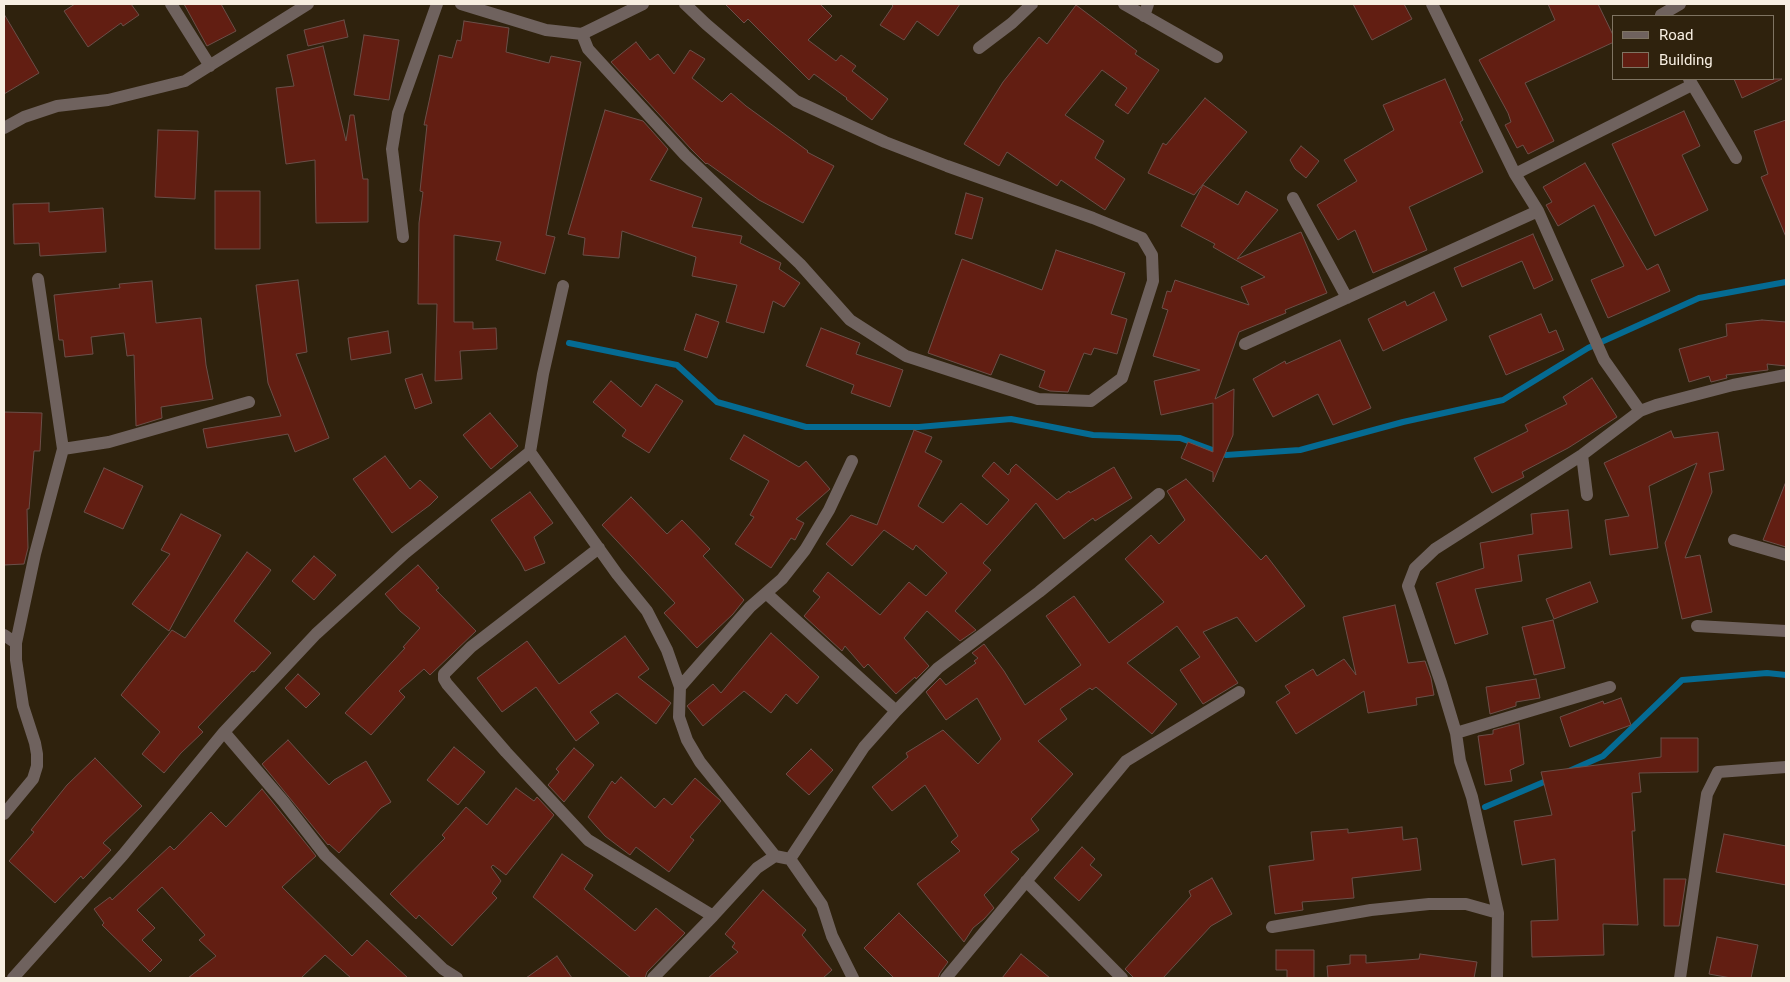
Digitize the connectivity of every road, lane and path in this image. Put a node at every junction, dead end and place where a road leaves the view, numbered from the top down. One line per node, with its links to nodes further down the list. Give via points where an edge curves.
1 (171, 4): 16 (street)
2 (308, 4): 16 (street)
3 (437, 4): 23 (street, via 398,113 392,149)
4 (461, 4): 13 (street, via 546,30)
5 (643, 4): 13 (street)
6 (685, 4): 13 (street, via 796,101 885,142 1142,238 1152,254 1152,281 1122,378 1091,401 1038,399 906,356 850,320 800,264 684,155 588,49)
7 (1032, 4): 14 (street)
8 (1124, 4): 11 (street)
9 (1432, 4): 20 (street)
10 (1680, 4): 12 (street)
11 (1146, 10): 15 (street)
12 (1659, 12)
13 (582, 34)
14 (979, 48)
15 (1217, 57)
16 (210, 66): 18 (street, via 185,81 108,100 57,106)
17 (1691, 82): 19 (street); 20 (street)
18 (4, 128)
19 (1736, 158)
20 (1516, 174): 22 (street)
21 (1293, 198): 26 (street)
22 (1538, 211): 26 (street); 30 (street, via 1604,360)
23 (403, 237)
24 (38, 279): 31 (street)
25 (563, 286): 32 (street)
26 (1347, 298): 27 (street)
27 (1245, 344)
28 (1786, 374): 30 (street)
29 (249, 402): 31 (street, via 109,442)
30 (1640, 411): 33 (street)
31 (63, 450): 44 (street, via 35,554)
32 (530, 452): 38 (street); 49 (street, via 405,552 316,634)
33 (1582, 455): 36 (street); 50 (street, via 1436,549 1415,568 1408,586)
34 (852, 461): 40 (street, via 829,510 805,550)
35 (1159, 494): 48 (street, via 1039,592 938,668)
36 (1587, 495)
37 (1734, 540): 39 (street)
38 (599, 548): 45 (street, via 647,611 667,650); 57 (street, via 471,647 444,674 444,679 588,840)
39 (1786, 555)
40 (766, 593): 45 (street); 48 (street)
41 (1697, 626): 42 (street)
42 (1786, 631)
43 (4, 636): 44 (street)
44 (16, 643): 52 (street, via 23,706 38,754 33,779)
45 (680, 687): 53 (street, via 679,717 687,740 700,762)
46 (1610, 687): 50 (street)
47 (1239, 692): 55 (street, via 1126,761)
48 (896, 711): 54 (street, via 864,747)
49 (224, 732): 59 (street, via 123,855); 60 (street, via 325,855 443,969)
50 (1456, 733): 56 (street)
51 (1786, 767): 66 (street, via 1718,772 1707,794)
52 (4, 814)
53 (775, 856): 54 (street); 57 (street, via 757,868)
54 (790, 859): 62 (street, via 822,905 832,936)
55 (1026, 881): 63 (street); 64 (street)
56 (1498, 913): 58 (street, via 1466,904 1430,904 1371,910); 65 (street)
57 (713, 916): 61 (street)
58 (1272, 927)
59 (12, 978)
60 (457, 978)
61 (653, 978)
62 (853, 978)
63 (946, 978)
64 (1122, 978)
65 (1497, 978)
66 (1680, 978)

